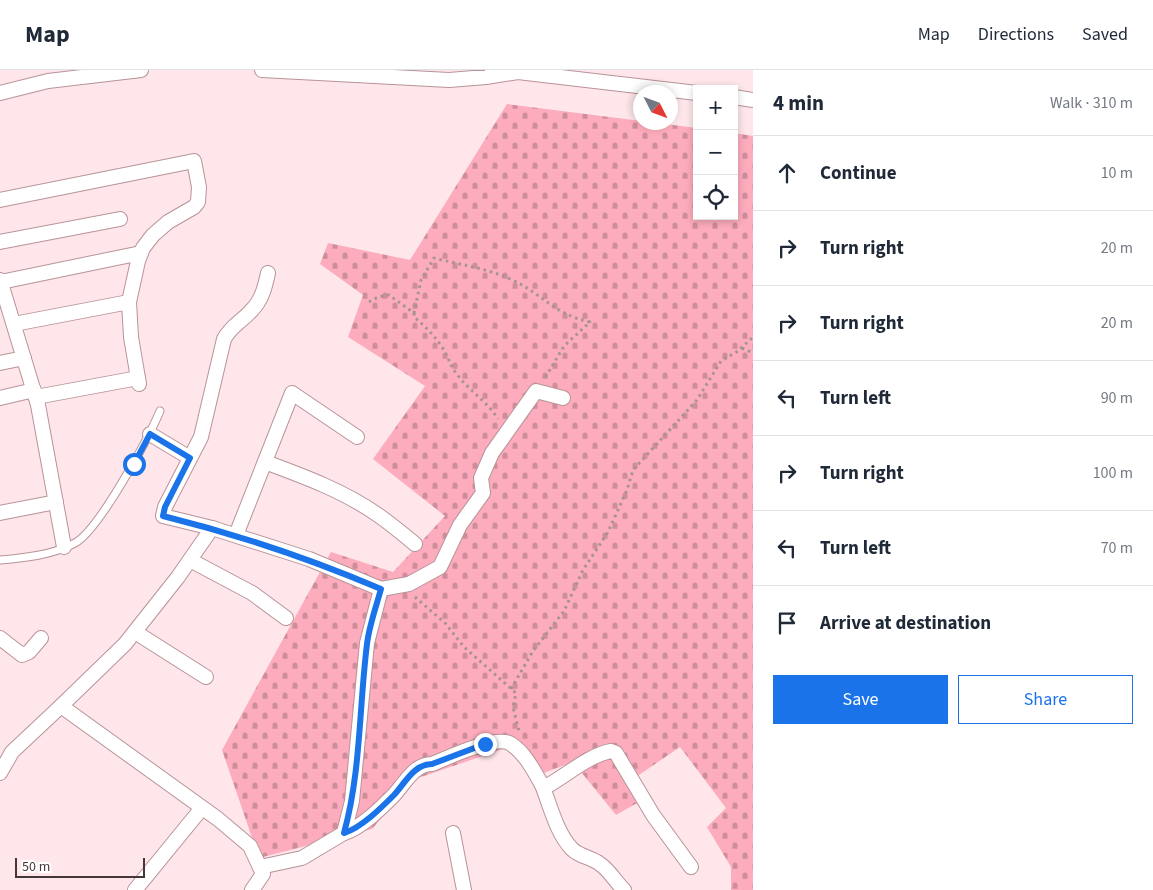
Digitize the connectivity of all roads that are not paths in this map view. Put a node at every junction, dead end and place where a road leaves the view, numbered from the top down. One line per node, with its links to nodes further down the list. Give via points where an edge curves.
1 (141, 70): 3 (street, via 48,81)
2 (262, 70): 4 (street, via 450,80 518,72)
3 (0, 93)
4 (693, 93)
5 (738, 98): 6 (street)
6 (753, 100)
7 (0, 200): 10 (street, via 194,162 199,186 198,202 153,235)
8 (120, 219): 9 (street)
9 (0, 242)
10 (141, 253): 12 (street); 13 (street)
11 (268, 273): 23 (street, via 259,301 231,327 224,339 201,437)
12 (0, 281): 14 (street)
13 (129, 302): 14 (street); 17 (street, via 138,381)
14 (8, 317): 15 (street)
15 (24, 358): 16 (street); 17 (street)
16 (0, 363)
17 (35, 394): 18 (street); 25 (street)
18 (0, 398)
19 (563, 398): 33 (street, via 536,391 492,453 481,478 483,493 460,525 440,566 409,584)
20 (160, 411): 21 (lane)
21 (150, 434): 23 (street); 30 (lane, via 134,464 89,530 76,542)
22 (357, 437): 24 (street, via 292,393)
23 (190, 458): 27 (street, via 163,516)
24 (265, 462): 28 (street); 29 (street, via 322,483 377,514)
25 (56, 502): 26 (street); 30 (street)
26 (0, 513)
27 (212, 528): 28 (street); 32 (street)
28 (236, 535): 33 (street, via 309,559)
29 (415, 544)
30 (64, 547): 31 (lane, via 26,558)
31 (0, 560)
32 (190, 560): 34 (street, via 252,593); 35 (street)
33 (381, 589): 43 (street, via 367,643 362,723 352,801)
34 (286, 618)
35 (135, 632): 38 (street); 39 (street)
36 (0, 638): 37 (street, via 22,655)
37 (41, 638)
38 (206, 677)
39 (61, 706): 40 (street, via 12,752); 42 (street)
40 (0, 773)
41 (542, 785): 43 (street, via 526,759 511,744 485,744 416,769 393,796); 46 (street, via 547,786 604,752 616,753 653,815); 50 (street, via 571,848 580,856 602,865)
42 (202, 808): 45 (street, via 250,846); 47 (street)
43 (344, 833): 45 (street, via 302,858)
44 (453, 834): 49 (street)
45 (260, 867): 48 (street, via 263,874)
46 (691, 867)
47 (134, 890)
48 (252, 890)
49 (464, 890)
50 (624, 890)

